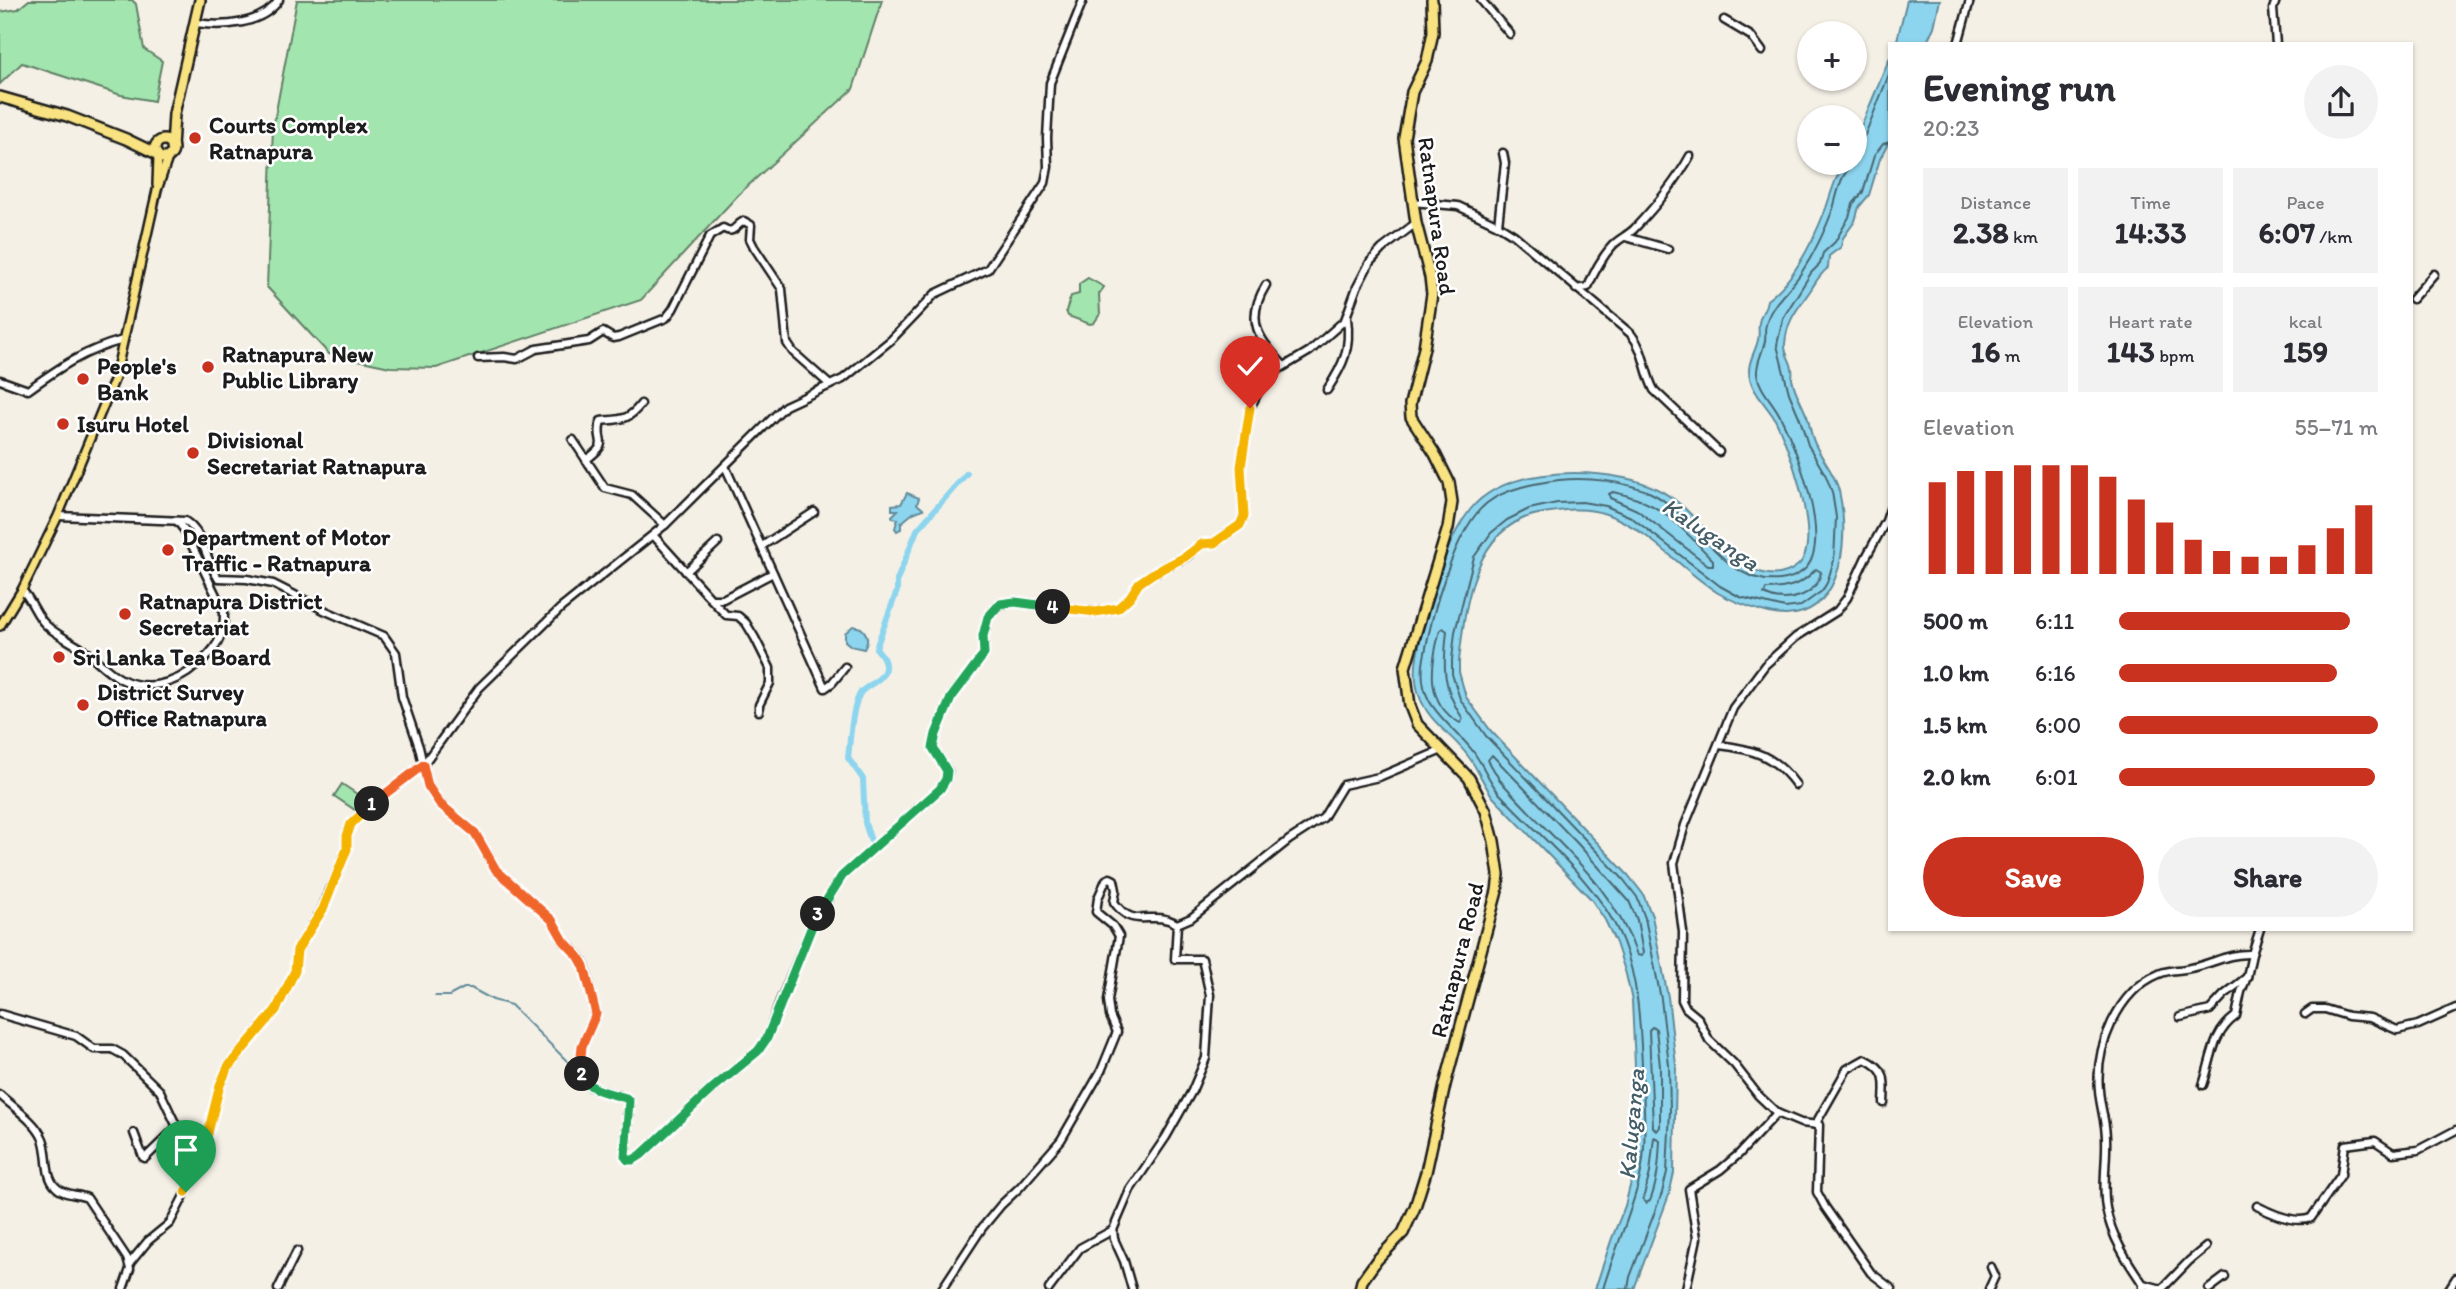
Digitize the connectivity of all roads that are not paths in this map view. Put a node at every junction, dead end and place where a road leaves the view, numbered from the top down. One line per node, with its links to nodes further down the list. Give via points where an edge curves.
1 (200, 0): 9 (highway)
2 (279, 0): 9 (street, via 273,9 245,21 218,26)
3 (1083, 0): 37 (street, via 1050,83 1045,183 988,269 935,294 891,340)
4 (1432, 0): 23 (highway, Ratnapura Road, via 1433,32 1427,61 1412,92 1404,138)
5 (1481, 0): 10 (street)
6 (1970, 0): 11 (street)
7 (2276, 0): 12 (street)
8 (1724, 20): 13 (street, via 1751,36)
9 (196, 23): 15 (highway)
10 (1510, 34)
11 (1959, 42)
12 (2276, 42)
13 (1762, 51)
14 (0, 96): 16 (highway)
15 (174, 114): 17 (highway); 18 (highway)
16 (126, 139): 17 (highway); 20 (highway)
17 (158, 142): 18 (highway, via 167,141); 20 (highway)
18 (171, 152): 20 (highway, via 165,158); 22 (main road)
19 (1503, 153): 25 (street)
20 (157, 154): 22 (main road)
21 (1690, 156): 26 (street)
22 (157, 190): 33 (main road)
23 (1412, 202): 24 (highway, Ratnapura Road); 25 (street, via 1458,206)
24 (1416, 223): 32 (street, via 1370,262); 60 (highway, Ratnapura Road, via 1432,294 1411,417 1449,482 1452,502 1405,668 1417,724)
25 (1498, 225): 30 (street)
26 (1626, 237): 27 (street); 30 (street, via 1615,243 1588,287)
27 (1668, 249)
28 (2434, 274): 31 (street)
29 (1266, 285): 35 (street, via 1256,306 1259,338)
30 (1576, 289): 41 (street, via 1631,334 1644,356 1654,390)
31 (2413, 298)
32 (1347, 317): 35 (street, via 1310,351); 38 (street, via 1348,349)
33 (123, 340): 36 (street, via 74,358 27,390); 46 (main road, via 115,379)
34 (478, 358): 37 (street, via 517,359 536,349 589,341 603,332 619,337 666,318 710,236 723,228 733,231 744,221 751,225 750,239 782,289 787,343)
35 (1284, 366): 61 (street, via 1266,377 1250,408 1241,467 1244,516 1240,525 1152,574 1118,608 1096,612 1015,602 1000,604 988,617 984,654 951,698 936,734 933,748 947,771 940,789 856,863 834,889 812,926 777,1017 758,1051 633,1160 625,1156 629,1101 591,1087 583,1079 582,1046 596,1014 584,966 552,920 496,870 475,833 440,804 428,786)
36 (0, 380)
37 (830, 385): 43 (street, via 785,405)
38 (1327, 390)
39 (640, 404): 42 (street, via 625,419 601,421 602,445)
40 (573, 440): 42 (street)
41 (1719, 452)
42 (586, 460): 48 (street, via 605,488 632,495)
43 (725, 466): 48 (street); 51 (street)
44 (814, 512): 51 (street)
45 (1888, 513): 59 (street, via 1847,598 1837,611 1765,665 1733,708)
46 (58, 516): 47 (street); 54 (main road)
47 (177, 521): 54 (street, via 224,612 225,627 210,655 167,683 146,686 119,678 45,624); 61 (street, via 194,527 218,578 273,584 384,636 396,653 402,698)
48 (665, 524): 49 (street)
49 (653, 535): 52 (street); 61 (street, via 561,608 479,688)
50 (719, 542): 52 (street)
51 (762, 546): 53 (street)
52 (685, 572): 55 (street)
53 (773, 573): 55 (street, via 723,599); 57 (street, via 825,688)
54 (22, 590): 56 (main road)
55 (711, 600): 58 (street, via 726,615 738,616 746,623 770,668 771,683)
56 (0, 626)
57 (845, 667)
58 (759, 711)
59 (1719, 745): 62 (street, via 1774,760); 74 (street, via 1674,863 1683,932 1682,1000 1709,1040)
60 (1443, 750): 63 (street, via 1379,777 1343,785 1323,818 1191,919); 92 (highway, Ratnapura Road, via 1469,778 1486,811 1499,875 1497,891 1415,1207 1403,1233 1377,1260)
61 (423, 765): 82 (street, via 351,824 347,849 323,909 297,950 295,971 276,1010 228,1067 186,1192 170,1223)
62 (1796, 785)
63 (1177, 924): 79 (street, via 1175,959 1202,959 1206,971 1210,995 1206,1058 1166,1137 1130,1190); 89 (street, via 1165,917 1128,917 1114,902 1114,880 1106,880 1096,912 1119,936 1108,1000 1117,1032 1062,1140 988,1220)
64 (2259, 931): 65 (street)
65 (2252, 954): 66 (street); 86 (street, via 2227,955 2201,966 2157,974 2136,989 2108,1028 2099,1070 2106,1135 2106,1207 2118,1246)
66 (2247, 977): 70 (street, via 2210,1010); 71 (street, via 2236,1016 2212,1045)
67 (2456, 1008): 69 (street, via 2398,1030 2370,1018 2325,1009)
68 (0, 1014): 77 (street, via 123,1055 160,1091 177,1124 145,1158)
69 (2305, 1014)
70 (2180, 1017)
71 (2203, 1084)
72 (0, 1095): 82 (street, via 39,1132 54,1185 87,1198)
73 (1884, 1103): 75 (street, via 1885,1079 1868,1057 1847,1069)
74 (1777, 1113): 75 (street); 93 (street, via 1739,1154 1689,1189 1697,1238)
75 (1815, 1125): 94 (street, via 1819,1125 1818,1192 1825,1207 1871,1273)
76 (2456, 1130): 78 (street, via 2418,1150 2393,1153 2375,1141 2345,1145 2341,1175 2311,1218 2270,1213)
77 (134, 1133)
78 (2258, 1206)
79 (1113, 1230): 90 (street, via 1080,1248); 91 (street)
80 (2206, 1247): 96 (street)
81 (297, 1251): 88 (street)
82 (130, 1263): 87 (street)
83 (1990, 1267): 95 (street, via 1995,1276)
84 (2225, 1277): 97 (street)
85 (2456, 1278): 98 (street)
86 (2143, 1287): 96 (street)
87 (123, 1289)
88 (278, 1289)
89 (942, 1289)
90 (1049, 1289)
91 (1132, 1289)
92 (1360, 1289)
93 (1686, 1289)
94 (1892, 1289)
95 (1989, 1289)
96 (2162, 1289)
97 (2209, 1289)
98 (2449, 1289)

